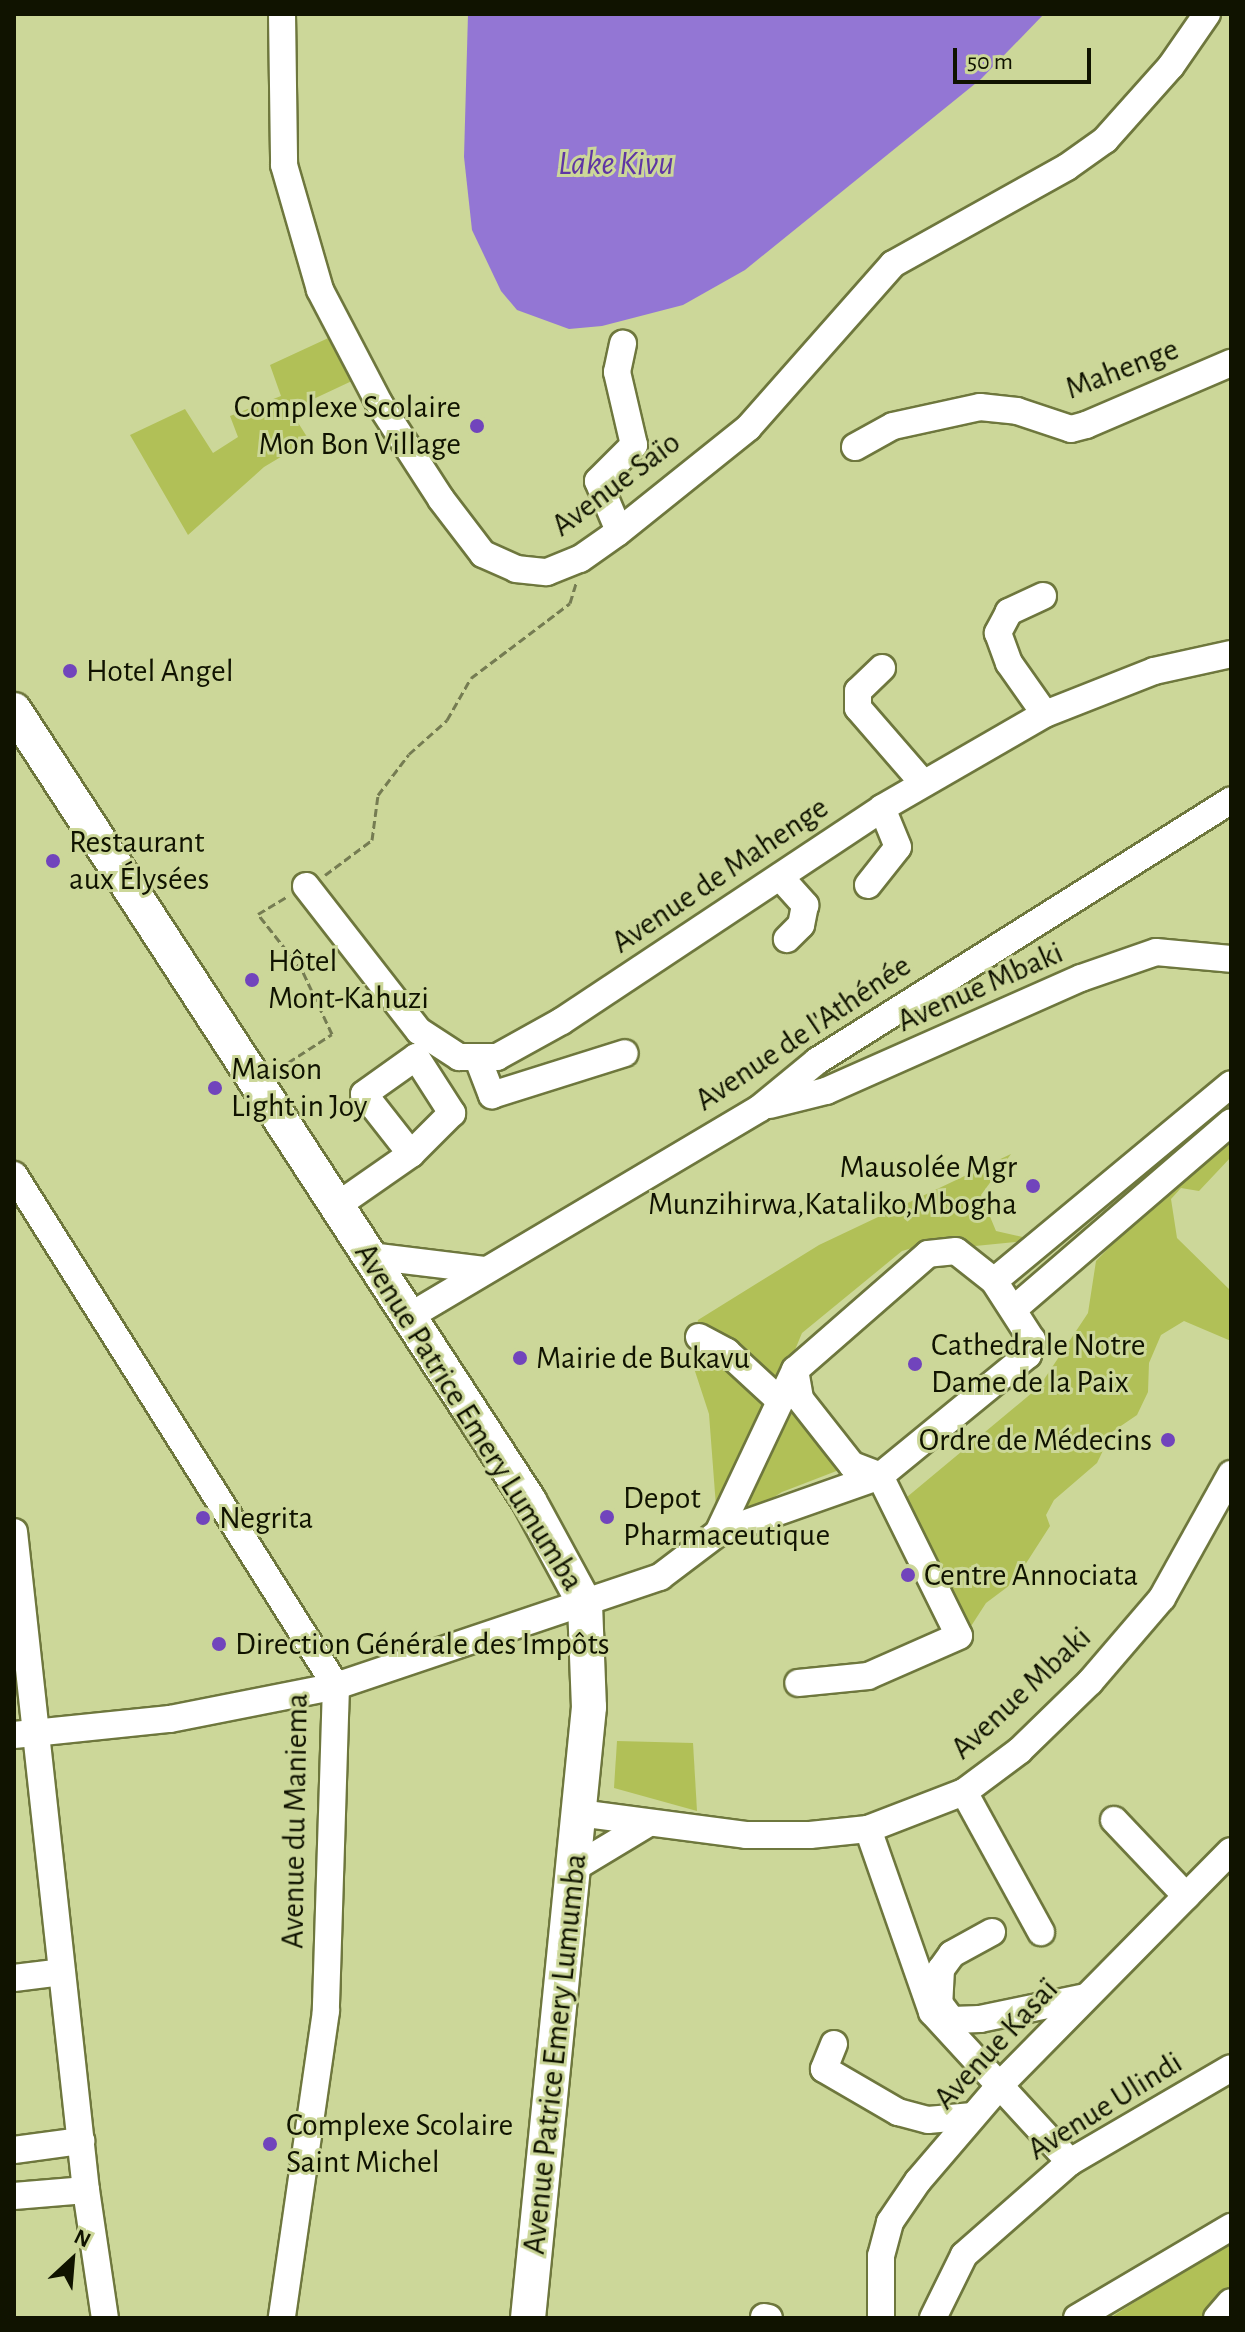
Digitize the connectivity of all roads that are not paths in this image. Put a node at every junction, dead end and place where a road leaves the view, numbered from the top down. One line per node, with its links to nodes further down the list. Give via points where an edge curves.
1 (282, 14): 6 (street, Avenue Saïo, via 282,146 291,203 320,290 357,362 441,499 483,554 516,569 547,572 580,559)
2 (1207, 14): 6 (street, Avenue Saïo, via 1171,66 1105,140 1067,167 893,264 748,428)
3 (623, 344): 6 (street, via 617,372 634,445 598,481)
4 (1231, 363): 5 (street, Mahenge, via 1071,429 1017,411 980,407 893,426)
5 (855, 447)
6 (619, 531)
7 (1043, 596): 11 (street, via 1009,612 998,633 1009,663)
8 (1231, 654): 11 (street, Avenue de Mahenge, via 1154,671)
9 (882, 668): 12 (street, via 858,691 858,708)
10 (14, 710): 29 (main road, Avenue Patrice Emery Lumumba)
11 (1045, 714): 12 (street, Avenue de Mahenge)
12 (923, 783): 14 (street, Avenue de Mahenge)
13 (1231, 800): 23 (street, Avenue de l'Athénée, via 817,1061)
14 (882, 808): 15 (street, Avenue de Mahenge); 16 (street, via 898,847)
15 (780, 877): 18 (street, via 805,905 801,925); 21 (street, Avenue de Mahenge, via 562,1021 497,1057)
16 (868, 885)
17 (306, 886): 21 (street, via 419,1031 440,1048)
18 (787, 939)
19 (1231, 959): 23 (street, Avenue Mbaki, via 1191,951 1156,952 1081,978 826,1091)
20 (625, 1053): 21 (street, via 492,1095)
21 (478, 1059)
22 (1231, 1084): 26 (street)
23 (760, 1108): 31 (street, Avenue de l'Athénée)
24 (1231, 1122): 26 (street)
25 (411, 1154): 29 (street)
26 (1149, 1172): 32 (street); 33 (street)
27 (14, 1175): 28 (street, Avenue du Maniema)
28 (23, 1202): 45 (street, Avenue du Maniema)
29 (338, 1205): 30 (main road, Avenue Patrice Emery Lumumba)
30 (370, 1256): 31 (street); 34 (main road, Avenue Patrice Emery Lumumba)
31 (486, 1270): 34 (street, Avenue de l'Athénée)
32 (994, 1281): 33 (street); 36 (street, via 956,1251 928,1254)
33 (1015, 1308): 39 (street, via 1032,1340 1021,1366)
34 (410, 1316): 43 (main road, Avenue Patrice Emery Lumumba, via 537,1514)
35 (699, 1337): 37 (street, via 720,1347)
36 (795, 1370): 37 (street); 39 (street, via 800,1399 852,1465)
37 (778, 1399): 42 (street)
38 (1231, 1474): 40 (street, Avenue Mbaki)
39 (880, 1476): 42 (street); 44 (street, via 959,1636 868,1676)
40 (1221, 1514): 47 (street, Avenue Mbaki, via 1162,1598 1090,1682 1019,1751)
41 (14, 1532): 46 (street)
42 (718, 1533): 43 (street, via 660,1577)
43 (585, 1604): 45 (street); 48 (main road, Avenue Patrice Emery Lumumba, via 589,1707)
44 (798, 1683)
45 (336, 1686): 46 (street, via 170,1719); 72 (street, Avenue du Maniema, via 326,2011)
46 (26, 1734): 57 (street)
47 (964, 1792): 51 (street, Avenue Mbaki); 56 (street)
48 (579, 1813): 50 (street, Avenue Mbaki); 53 (main road, Avenue Patrice Emery Lumumba)
49 (1114, 1820): 54 (street)
50 (649, 1823): 51 (street, Avenue Mbaki, via 746,1835); 53 (street)
51 (868, 1829): 62 (street, via 932,2012)
52 (1231, 1851): 54 (street, Avenue Kasaï)
53 (574, 1868): 73 (main road, Avenue Patrice Emery Lumumba)
54 (1186, 1896): 59 (street, Avenue Kasaï)
55 (992, 1932): 59 (street, via 952,1954 941,1969 939,2003 952,2020)
56 (1041, 1932)
57 (62, 1972): 58 (street); 64 (street)
58 (14, 1978)
59 (1086, 1997): 62 (street, Avenue Kasaï)
60 (834, 2044): 63 (street, via 824,2069 898,2112 928,2120)
61 (1231, 2068): 66 (street, Avenue Ulindi)
62 (1001, 2084): 63 (street, Avenue Kasaï); 66 (street)
63 (973, 2116): 74 (street, Avenue Kasaï, via 890,2222 881,2256)
64 (81, 2141): 65 (street); 67 (street)
65 (14, 2150)
66 (1070, 2162): 75 (street, Avenue Ulindi, via 964,2255)
67 (86, 2190): 68 (street); 71 (street)
68 (14, 2196)
69 (1231, 2227): 76 (street)
70 (1231, 2302): 77 (street)
71 (105, 2318)
72 (282, 2318)
73 (528, 2318)
74 (881, 2318)
75 (933, 2318)
76 (1077, 2318)
77 (1217, 2318)

